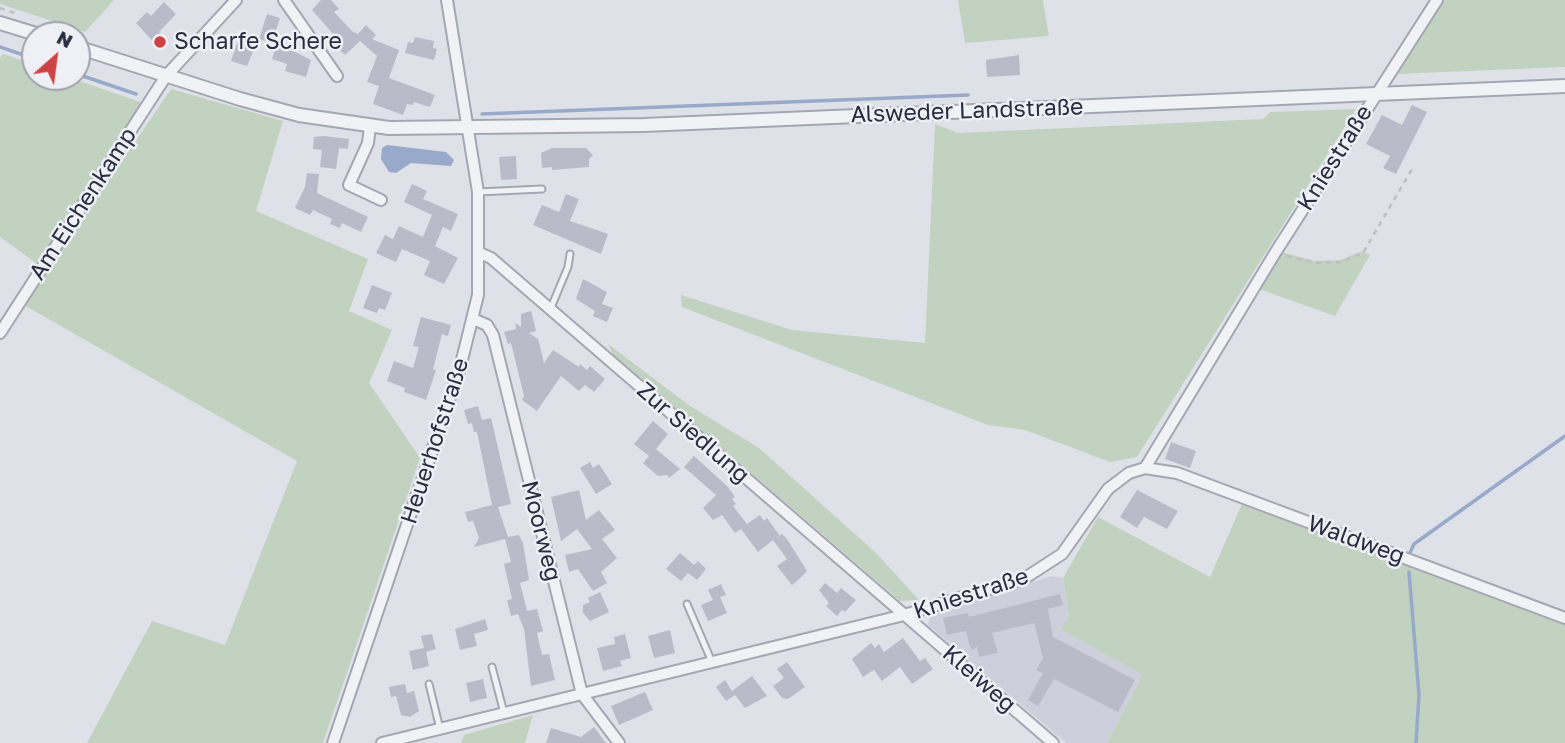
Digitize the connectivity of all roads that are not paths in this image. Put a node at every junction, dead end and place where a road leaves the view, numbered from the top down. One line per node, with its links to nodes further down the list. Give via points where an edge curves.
1 (236, 0): 8 (street, Am Eichenkamp)
2 (284, 0): 9 (street)
3 (447, 0): 13 (street, Heuerhofstraße)
4 (1437, 0): 11 (street, Kniestraße)
5 (0, 23): 6 (street)
6 (21, 29)
7 (91, 47): 8 (street, Alsweder Landstraße)
8 (166, 76): 12 (street, Alsweder Landstraße, via 299,115); 21 (street, Am Eichenkamp)
9 (337, 76)
10 (1565, 86): 11 (street, Alsweder Landstraße)
11 (1376, 94): 13 (street, Alsweder Landstraße); 22 (street, Kniestraße)
12 (370, 127): 13 (street, Alsweder Landstraße); 16 (street, via 368,143 349,185)
13 (469, 129): 15 (street, Heuerhofstraße)
14 (542, 189): 15 (lane)
15 (478, 192): 17 (street, Heuerhofstraße)
16 (381, 200)
17 (480, 253): 19 (street, Zur Siedlung); 20 (street, Heuerhofstraße)
18 (570, 254): 19 (lane)
19 (550, 310): 24 (street, Zur Siedlung)
20 (473, 319): 29 (street, Moorweg, via 487,325 493,335); 32 (street, Heuerhofstraße)
21 (0, 333)
22 (1145, 468): 24 (street, Kniestraße, via 1129,473 1108,489 1074,540 1044,569); 25 (street, Waldweg, via 1177,473)
23 (687, 604): 26 (lane)
24 (904, 615): 26 (street, Kniestraße); 35 (street, Kleiweg)
25 (1565, 618)
26 (712, 662): 29 (street, Kniestraße)
27 (492, 667): 30 (lane)
28 (429, 684): 31 (lane)
29 (582, 694): 30 (street, Kniestraße); 34 (street, Moorweg)
30 (504, 713): 31 (street, Kniestraße)
31 (440, 729): 33 (street, Kniestraße)
32 (333, 743)
33 (382, 743)
34 (619, 743)
35 (1053, 743)

